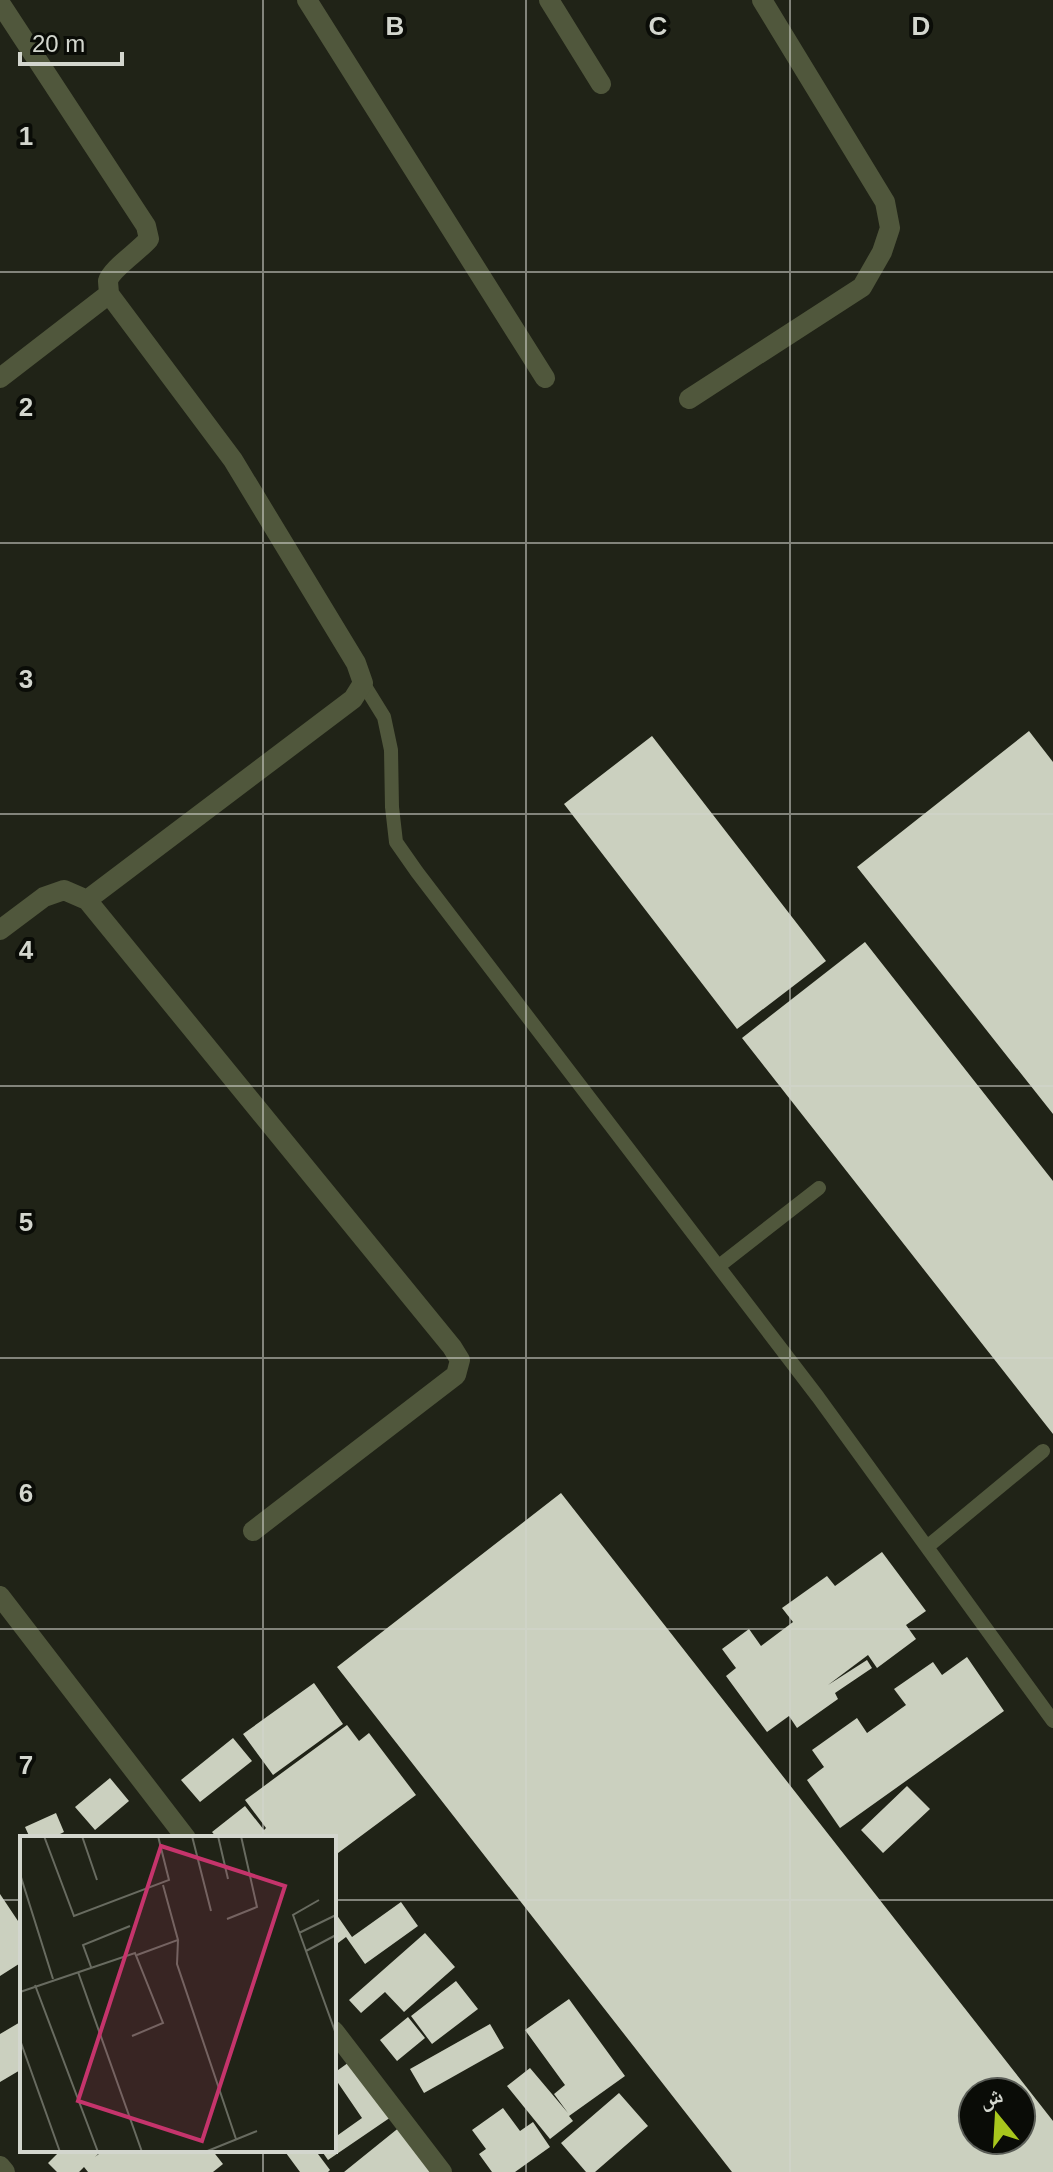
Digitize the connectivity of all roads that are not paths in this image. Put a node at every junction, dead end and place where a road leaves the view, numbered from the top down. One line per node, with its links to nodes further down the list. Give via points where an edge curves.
1 (307, 0): 8 (street)
2 (549, 0): 5 (street)
3 (762, 0): 9 (street, via 885,202 890,228 862,287)
4 (0, 3): 6 (street, via 146,226 149,239 113,271)
5 (601, 84)
6 (109, 294): 7 (street); 10 (street, via 233,460 356,663)
7 (0, 378)
8 (545, 378)
9 (689, 399)
10 (363, 683): 11 (street, via 353,699); 14 (lane, via 384,717 391,750 396,842)
11 (87, 900): 12 (street, via 64,890 44,897); 16 (street, via 460,1360 456,1375)
12 (0, 930)
13 (819, 1188): 14 (lane)
14 (719, 1266): 17 (lane)
15 (1043, 1451): 17 (lane)
16 (253, 1531)
17 (927, 1547): 19 (lane)
18 (0, 1596): 20 (street)
19 (1053, 1721)
20 (184, 1836)
21 (336, 2034): 24 (street)
22 (0, 2166): 23 (street)
23 (5, 2172)
24 (442, 2172)

